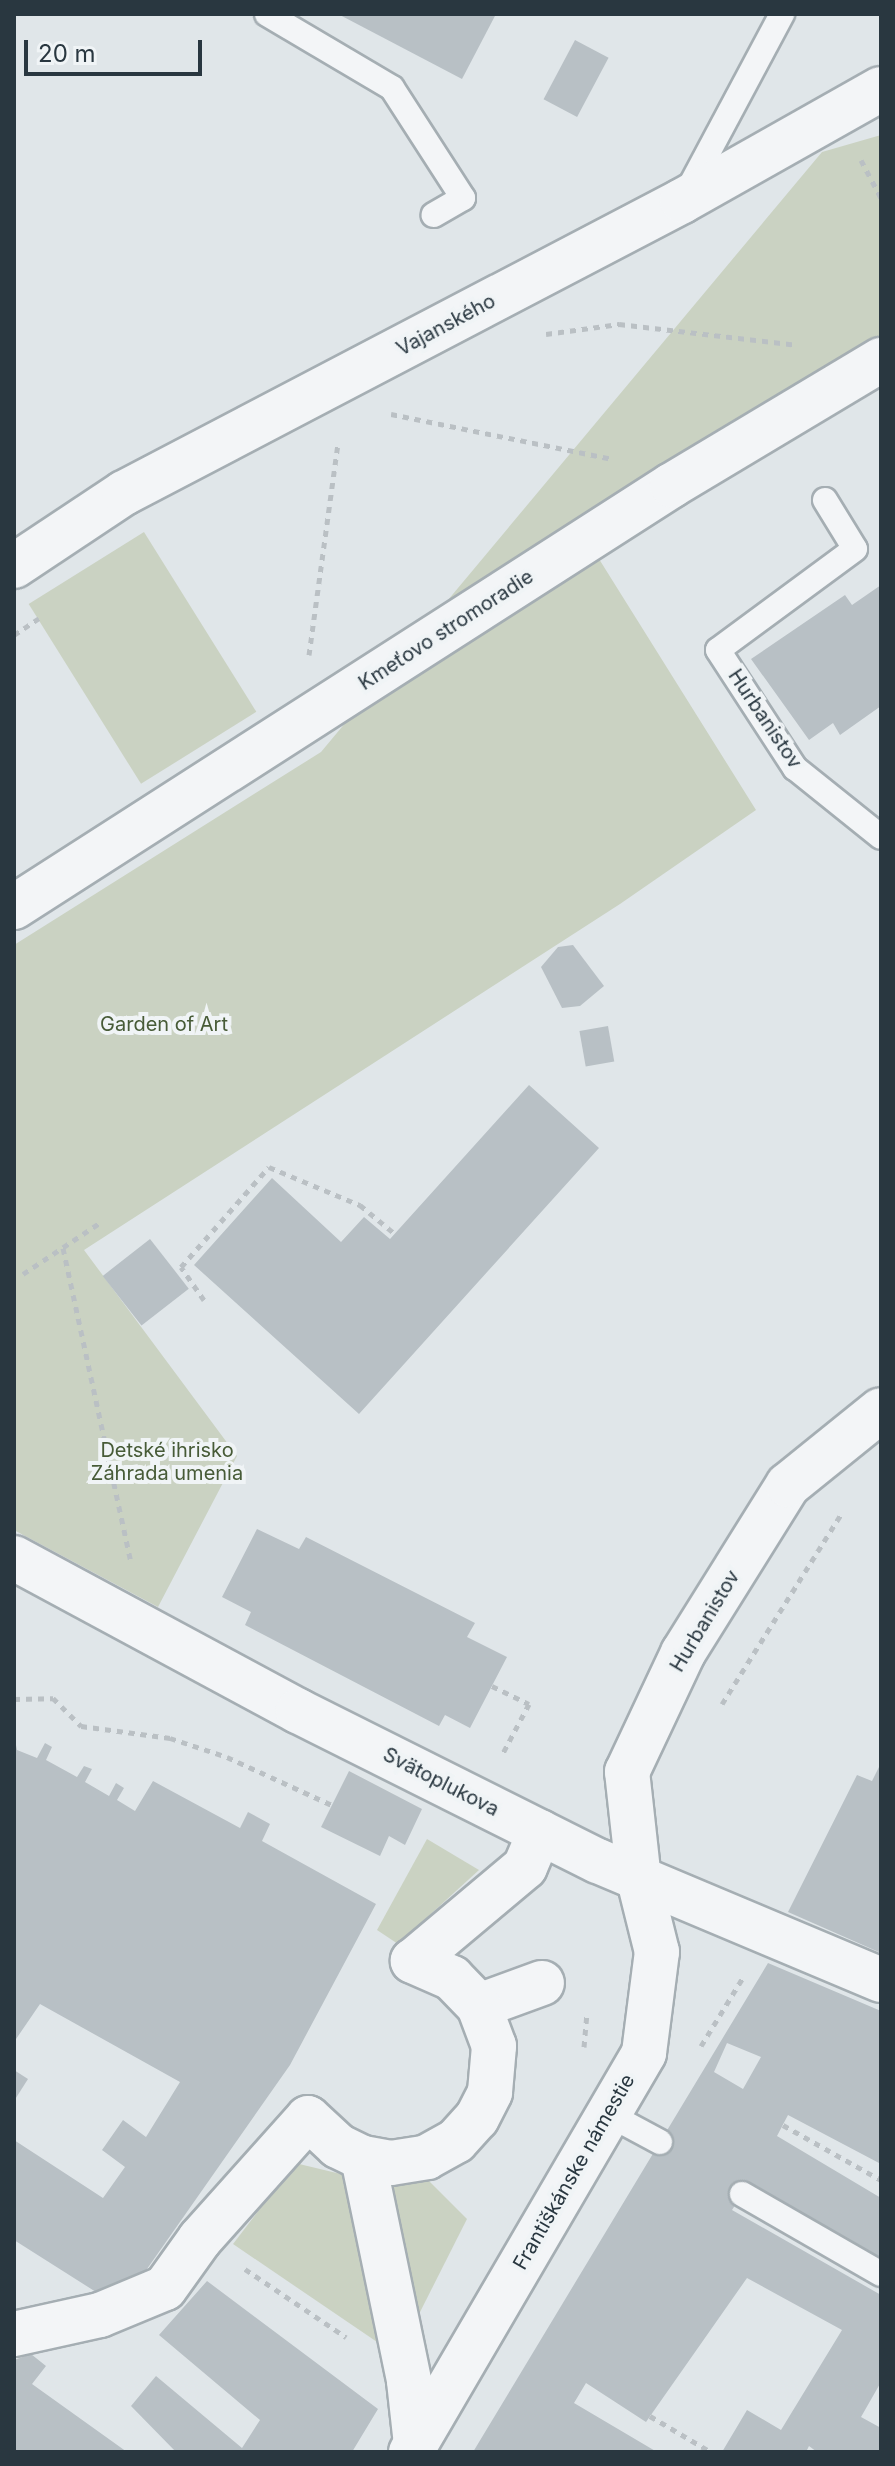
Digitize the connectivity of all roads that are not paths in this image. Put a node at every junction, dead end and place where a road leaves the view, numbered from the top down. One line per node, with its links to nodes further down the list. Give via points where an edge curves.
1 (267, 14): 5 (lane, via 392,88 463,198)
2 (782, 14): 4 (lane)
3 (881, 89): 4 (street, Vajanského)
4 (682, 201): 8 (street, Vajanského, via 477,309 345,390 124,493)
5 (433, 215)
6 (881, 360): 10 (street, Kmeťovo stromoradie, via 672,485)
7 (825, 500): 9 (lane, Hurbanistov, via 855,549 718,650 795,768)
8 (14, 566)
9 (881, 837)
10 (14, 907)
11 (881, 1410): 14 (street, Hurbanistov, via 788,1485 683,1653 627,1772)
12 (14, 1558): 13 (street, Svätoplukova)
13 (540, 1832): 14 (street, Svätoplukova); 17 (street, via 525,1867 413,1961 452,1978)
14 (639, 1880): 15 (street, Svätoplukova); 18 (street, Františkánske námestie, via 657,1952 644,2053)
15 (881, 1980)
16 (542, 1983): 17 (street)
17 (479, 2006): 20 (street, via 494,2046 494,2071 477,2118 456,2141 427,2157 391,2163)
18 (608, 2114): 19 (lane); 24 (street, Františkánske námestie)
19 (660, 2142)
20 (363, 2158): 23 (street, via 338,2146 308,2118 200,2239 165,2288 100,2315); 24 (street, Františkánske námestie, via 409,2381)
21 (742, 2194): 22 (lane)
22 (881, 2274)
23 (14, 2334)
24 (414, 2448)

